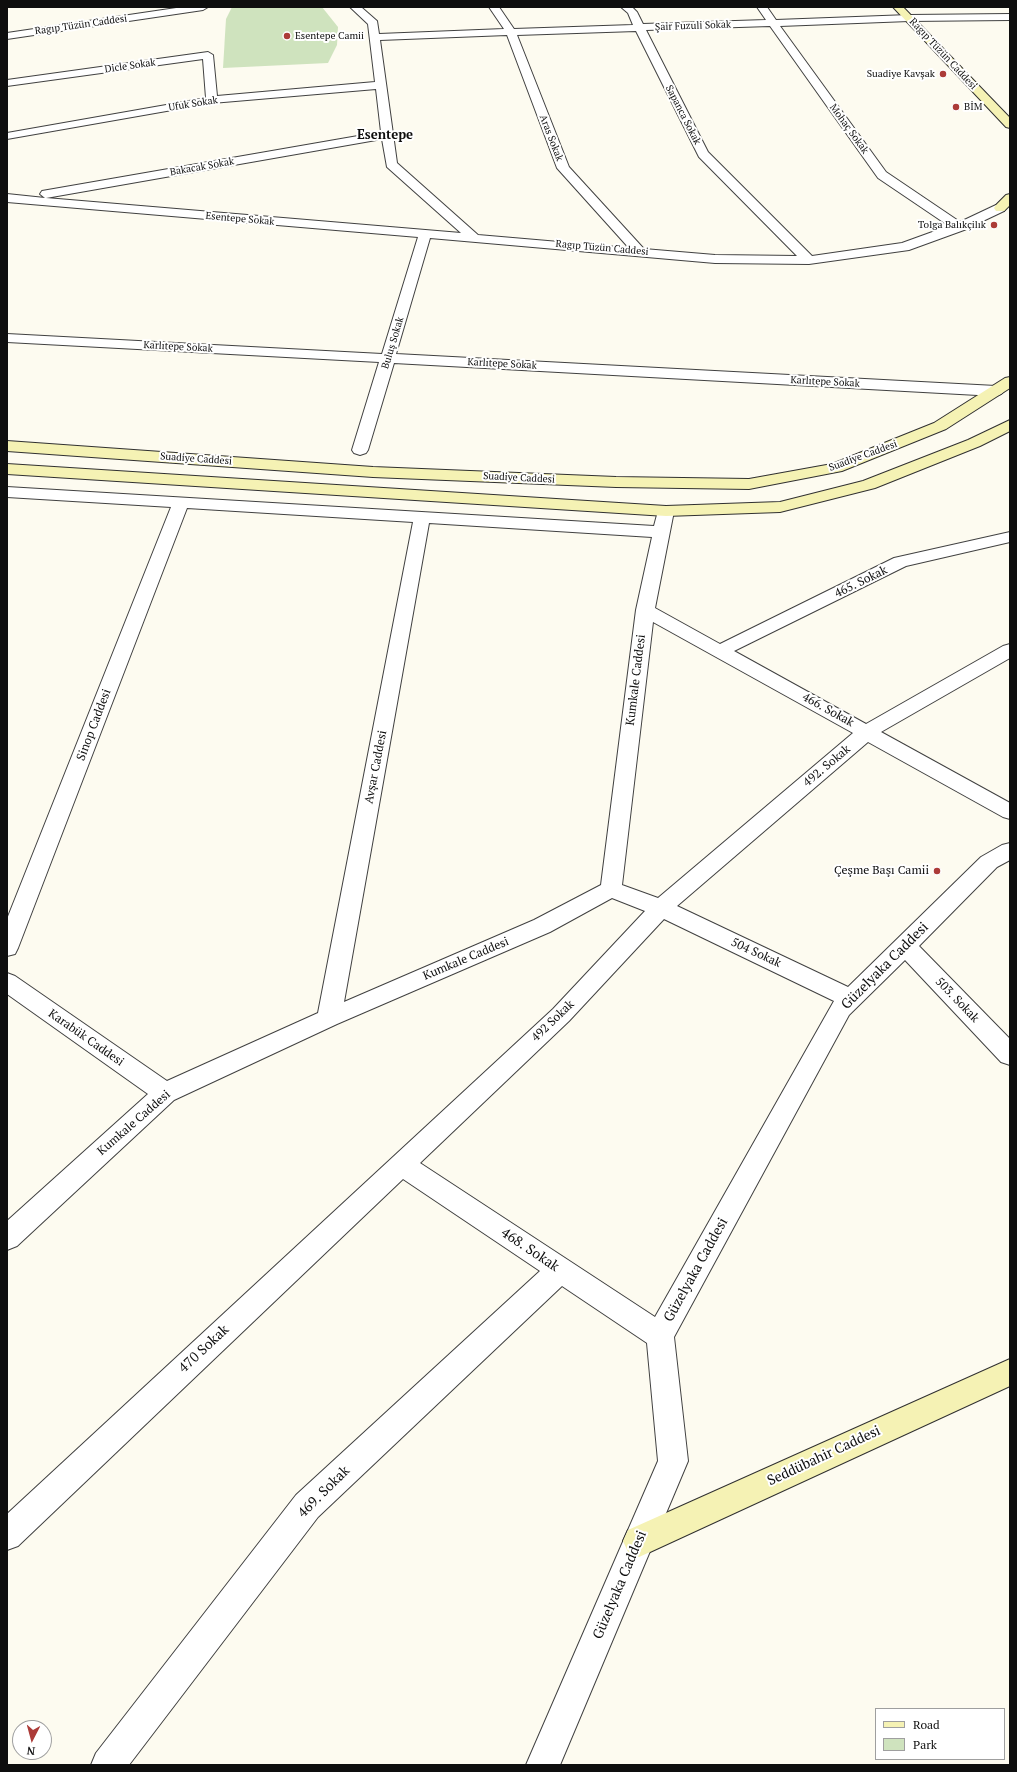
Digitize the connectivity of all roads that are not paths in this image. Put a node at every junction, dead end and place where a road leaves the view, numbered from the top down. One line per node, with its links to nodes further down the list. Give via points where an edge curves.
1 (203, 7): 12 (street, Ragıp Tüzün Caddesi)
2 (355, 7): 13 (street, via 373,23)
3 (494, 7): 11 (street, Aras Sokak)
4 (626, 7): 10 (street, Sapanca Sokak, via 632,12)
5 (762, 7): 9 (street, Mohaç Sokak)
6 (898, 7): 8 (main road, Ragıp Tüzün Caddesi)
7 (1010, 17): 8 (street, Şair Fuzuli Sokak)
8 (909, 18): 9 (street, Şair Fuzuli Sokak); 17 (main road, Ragıp Tüzün Caddesi)
9 (774, 23): 10 (street, Şair Fuzuli Sokak); 23 (street, Mohaç Sokak, via 882,176)
10 (640, 29): 11 (street, Şair Fuzuli Sokak); 27 (street, Sapanca Sokak, via 703,154)
11 (511, 32): 13 (street, Şair Fuzuli Sokak); 26 (street, Aras Sokak, via 563,168)
12 (7, 36)
13 (375, 37): 15 (street)
14 (7, 83): 16 (street, Dicle Sokak, via 208,55)
15 (381, 85): 16 (street, Ufuk Sokak); 18 (street)
16 (212, 100): 19 (street, Ufuk Sokak)
17 (1008, 121)
18 (388, 134): 21 (street, Bakacak Sokak); 25 (street, via 391,164)
19 (7, 136)
20 (1010, 198): 22 (main road, Ragıp Tüzün Caddesi)
21 (12, 199): 24 (street, Esentepe Sokak)
22 (1005, 207): 23 (street, Ragıp Tüzün Caddesi)
23 (959, 227): 27 (street, Ragıp Tüzün Caddesi, via 904,247)
24 (425, 235): 25 (street, Esentepe Sokak); 29 (street, Buluş Sokak)
25 (473, 237): 26 (street, Ragıp Tüzün Caddesi)
26 (639, 251): 27 (street, Ragıp Tüzün Caddesi, via 715,259)
27 (809, 260)
28 (7, 338): 29 (street, Karlıtepe Sokak)
29 (389, 358): 31 (street, Karlıtepe Sokak); 34 (street, Buluş Sokak)
30 (1010, 381): 31 (main road, Suadiye Caddesi)
31 (996, 391): 33 (main road, Suadiye Caddesi, via 940,426 836,468 749,484 616,482 373,472)
32 (1010, 424): 38 (main road, Suadiye Caddesi, via 974,443 869,485 780,506)
33 (7, 446)
34 (360, 450)
35 (7, 469): 38 (main road, Suadiye Caddesi)
36 (7, 492): 37 (street)
37 (181, 503): 39 (street); 51 (street, Sinop Caddesi)
38 (666, 511): 40 (street, Kumkale Caddesi)
39 (422, 517): 40 (street); 54 (street, Avşar Caddesi)
40 (662, 532): 42 (street, Kumkale Caddesi)
41 (1010, 537): 44 (street, 465. Sokak, via 900,562)
42 (645, 610): 44 (street, 466. Sokak); 48 (street, Kumkale Caddesi)
43 (1010, 650): 45 (street, 492. Sokak)
44 (720, 651): 45 (street, 466. Sokak)
45 (867, 732): 46 (street, 466. Sokak); 49 (street, 492. Sokak)
46 (1010, 812)
47 (1010, 850): 50 (street, Güzelyaka Caddesi, via 989,862)
48 (611, 889): 49 (street); 54 (street, Kumkale Caddesi, via 542,926)
49 (661, 908): 53 (street, 504 Sokak); 57 (street, 492 Sokak, via 561,1015)
50 (905, 946): 53 (street, Güzelyaka Caddesi); 55 (street, 503. Sokak)
51 (7, 948)
52 (7, 982): 56 (street, Karabük Caddesi)
53 (852, 999): 60 (street, Güzelyaka Caddesi, via 841,1009)
54 (329, 1018): 56 (street, Kumkale Caddesi)
55 (1010, 1055)
56 (165, 1093): 58 (street, Kumkale Caddesi)
57 (401, 1164): 59 (street, 468. Sokak); 62 (street, 470 Sokak)
58 (7, 1238)
59 (560, 1270): 60 (street, 468. Sokak); 64 (street, 469. Sokak, via 307,1506)
60 (660, 1336): 63 (street, Güzelyaka Caddesi, via 673,1461)
61 (1010, 1372): 63 (main road, Seddübahir Caddesi)
62 (7, 1535)
63 (639, 1541): 65 (street, Güzelyaka Caddesi)
64 (108, 1765)
65 (543, 1765)

